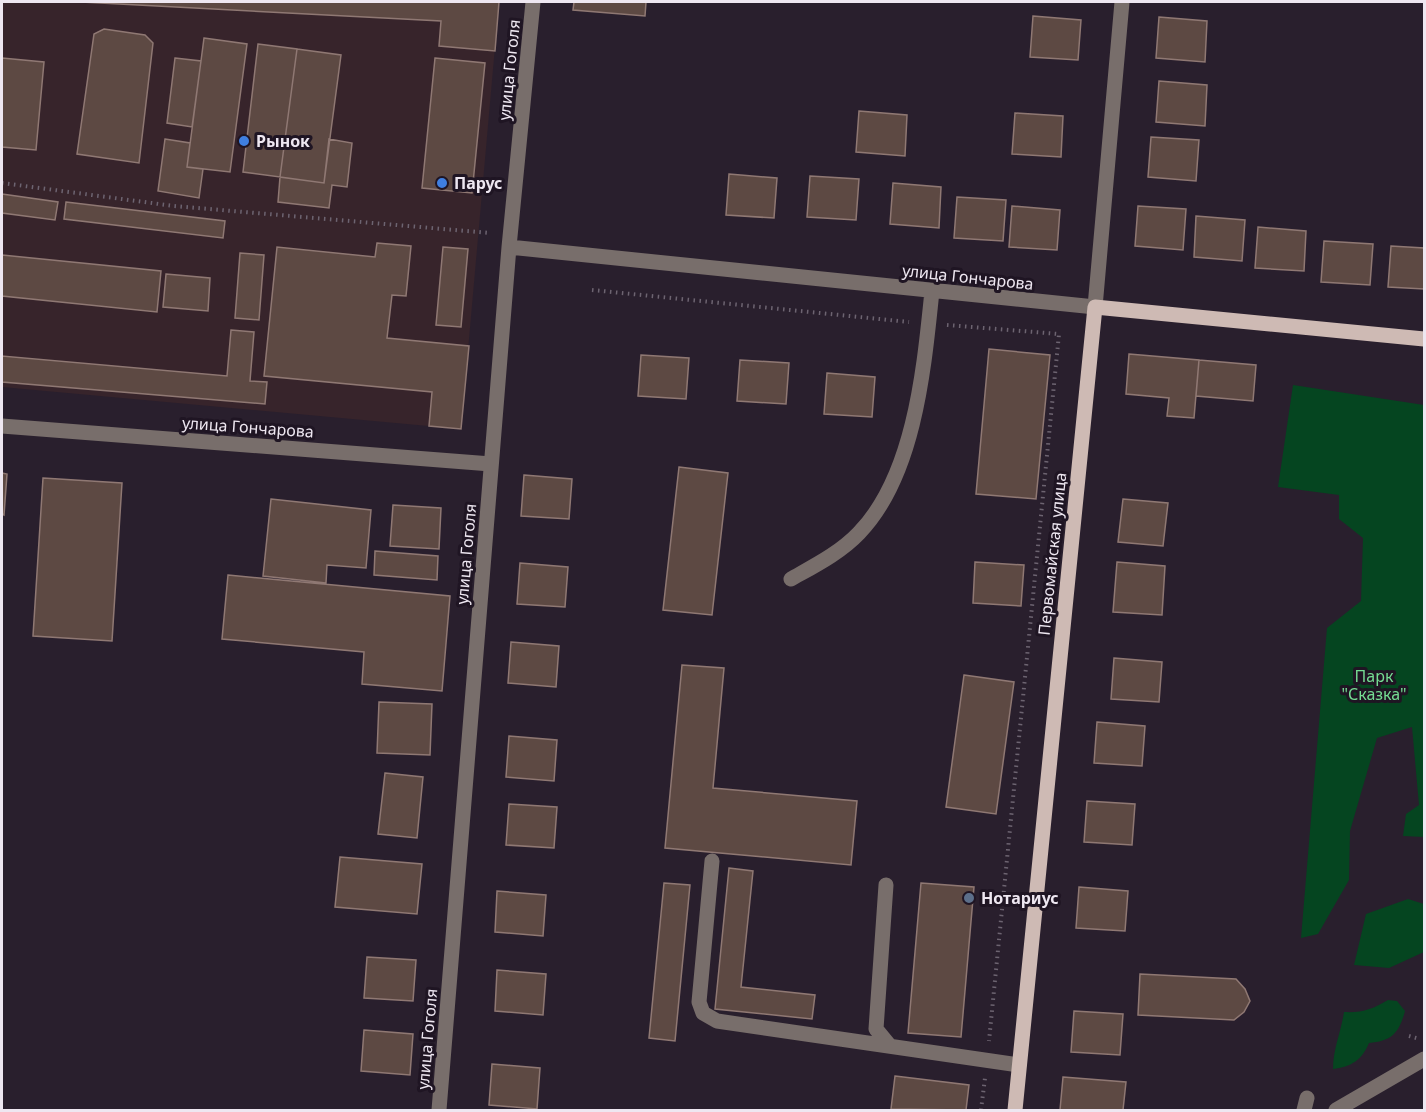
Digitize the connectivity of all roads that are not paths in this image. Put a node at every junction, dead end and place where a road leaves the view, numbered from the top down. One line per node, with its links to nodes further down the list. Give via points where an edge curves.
1 (533, 2): 3 (street, улица Гоголя)
2 (1122, 2): 5 (street, Первомайская улица)
3 (509, 247): 4 (street, улица Гончарова); 8 (street, улица Гоголя)
4 (932, 291): 5 (street, улица Гончарова); 9 (street, via 920,392 905,451 886,498 859,534)
5 (1095, 308): 6 (main road, улица Гончарова); 14 (main road, Первомайская улица)
6 (1425, 339)
7 (2, 426): 8 (street, улица Гончарова)
8 (491, 464): 15 (street, улица Гоголя)
9 (791, 579)
10 (712, 861): 12 (street, via 699,1002 703,1013 717,1021)
11 (886, 885): 12 (street, via 876,1029)
12 (890, 1046): 14 (street)
13 (1425, 1059): 17 (street)
14 (1019, 1065): 16 (main road, Первомайская улица)
15 (439, 1110)
16 (1015, 1110)
17 (1336, 1110)

